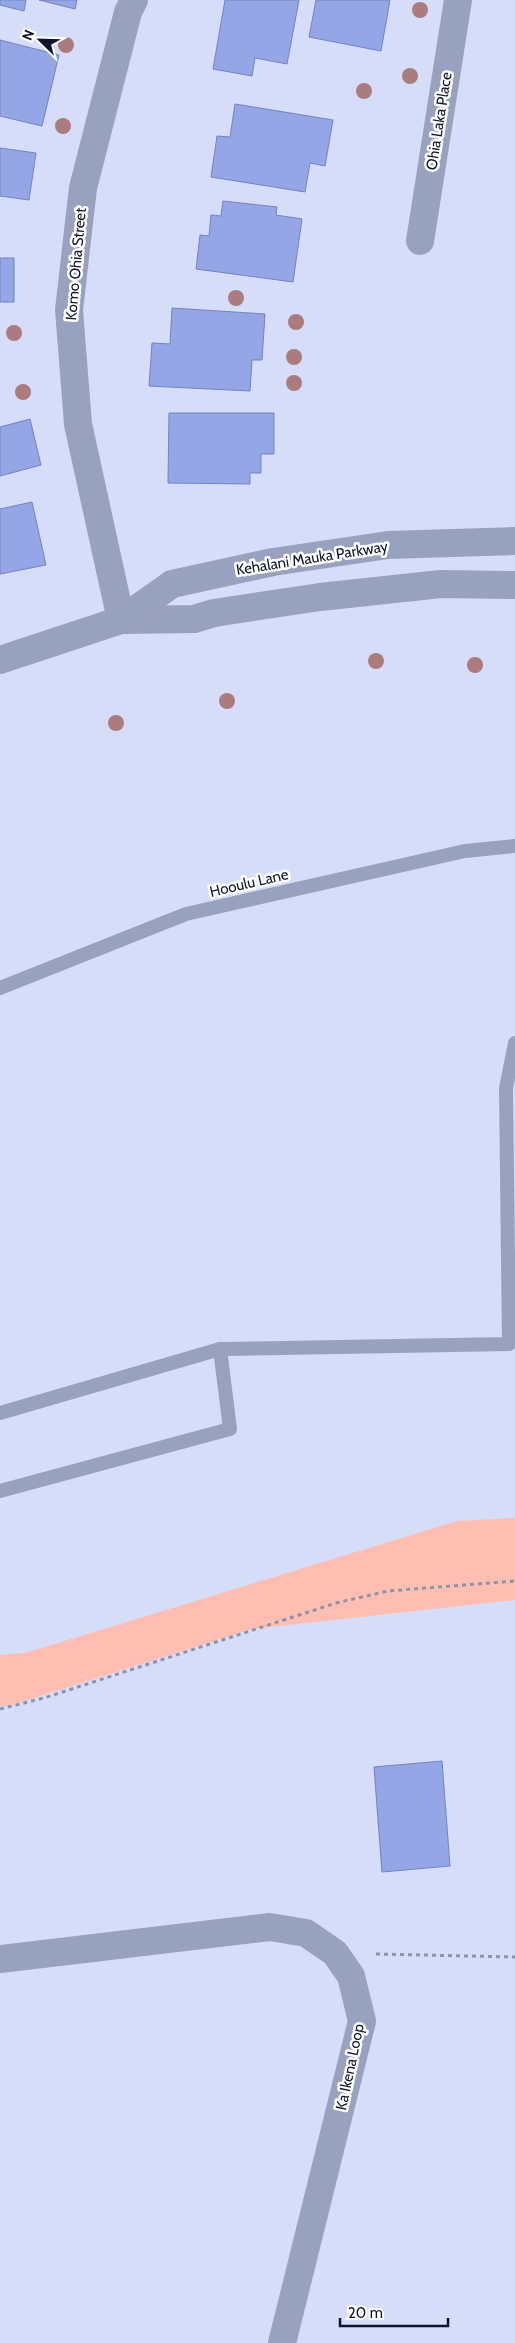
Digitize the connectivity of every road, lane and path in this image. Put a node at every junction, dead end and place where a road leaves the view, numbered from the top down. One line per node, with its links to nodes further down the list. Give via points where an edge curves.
1 (134, 0): 6 (street, Komo Ohia Street, via 128,12 83,188 69,310 78,424)
2 (458, 0): 3 (street, Ohia Laka Place)
3 (420, 241)
4 (515, 541): 6 (street, Kehalani Mauka Parkway, via 388,545 273,562 172,584)
5 (515, 585): 6 (street, Kehalani Mauka Parkway, via 441,584 320,597 194,619)
6 (121, 620): 7 (street, Kehalani Mauka Parkway)
7 (0, 660)
8 (515, 846): 9 (lane, Hooulu Lane, via 465,851 186,914)
9 (0, 988)
10 (515, 1043): 11 (lane, via 506,1088)
11 (512, 1344): 12 (lane)
12 (220, 1349): 13 (lane); 14 (lane, via 230,1429)
13 (0, 1413)
14 (0, 1491)
15 (515, 1581): 16 (path, via 388,1591 336,1603 44,1698)
16 (0, 1709)
17 (336, 1953): 18 (path); 19 (street, Ka Ikena Loop, via 306,1933 270,1927); 20 (street, Ka Ikena Loop, via 351,1976 362,2021)
18 (515, 1957)
19 (0, 1959)
20 (282, 2343)

